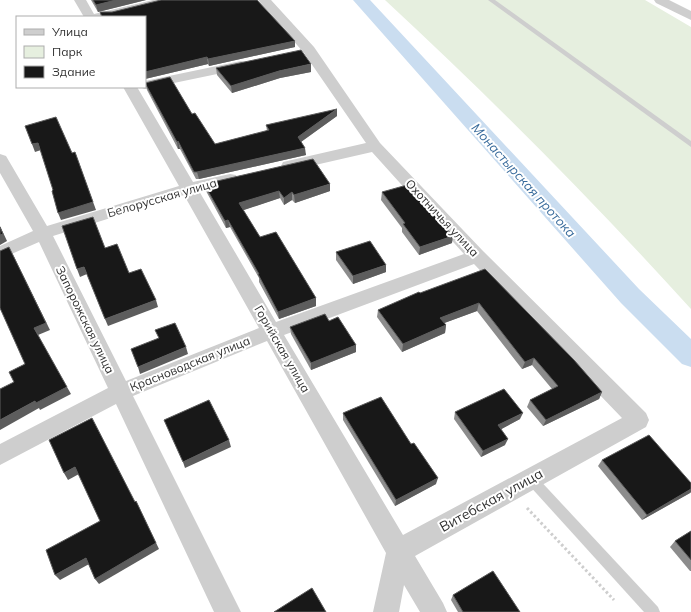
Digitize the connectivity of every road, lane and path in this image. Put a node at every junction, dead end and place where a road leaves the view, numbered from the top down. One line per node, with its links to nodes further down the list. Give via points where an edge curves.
1 (80, 0): 6 (street)
2 (168, 0): 7 (street)
3 (264, 0): 13 (street, Охотничья улица, via 301,52)
4 (491, 0): 12 (lane)
5 (660, 0): 8 (street)
6 (89, 16)
7 (102, 16)
8 (691, 16)
9 (254, 62): 10 (street)
10 (146, 85)
11 (137, 88): 17 (street, Горийская улица)
12 (691, 145)
13 (375, 146): 15 (street); 20 (street, Охотничья улица)
14 (0, 159): 18 (street, Запорожская улица)
15 (274, 169)
16 (244, 176): 17 (street, Белорусская улица)
17 (189, 188): 18 (street, Белорусская улица); 21 (street, Горийская улица)
18 (43, 233): 19 (street, Белорусская улица); 22 (street, Запорожская улица)
19 (0, 253)
20 (477, 256): 21 (street, Красноводская улица); 23 (street, Охотничья улица)
21 (272, 331): 22 (street, Красноводская улица); 27 (street, Горийская улица)
22 (120, 392): 24 (street, Красноводская улица); 29 (street, Запорожская улица)
23 (638, 420): 25 (street, Витебская улица)
24 (0, 455)
25 (531, 479): 26 (street, Витебская улица); 32 (lane)
26 (510, 490): 27 (street, Витебская улица); 28 (path)
27 (399, 551): 30 (street); 31 (street, Горийская улица)
28 (620, 606)
29 (228, 612)
30 (386, 612)
31 (434, 612)
32 (653, 612)

